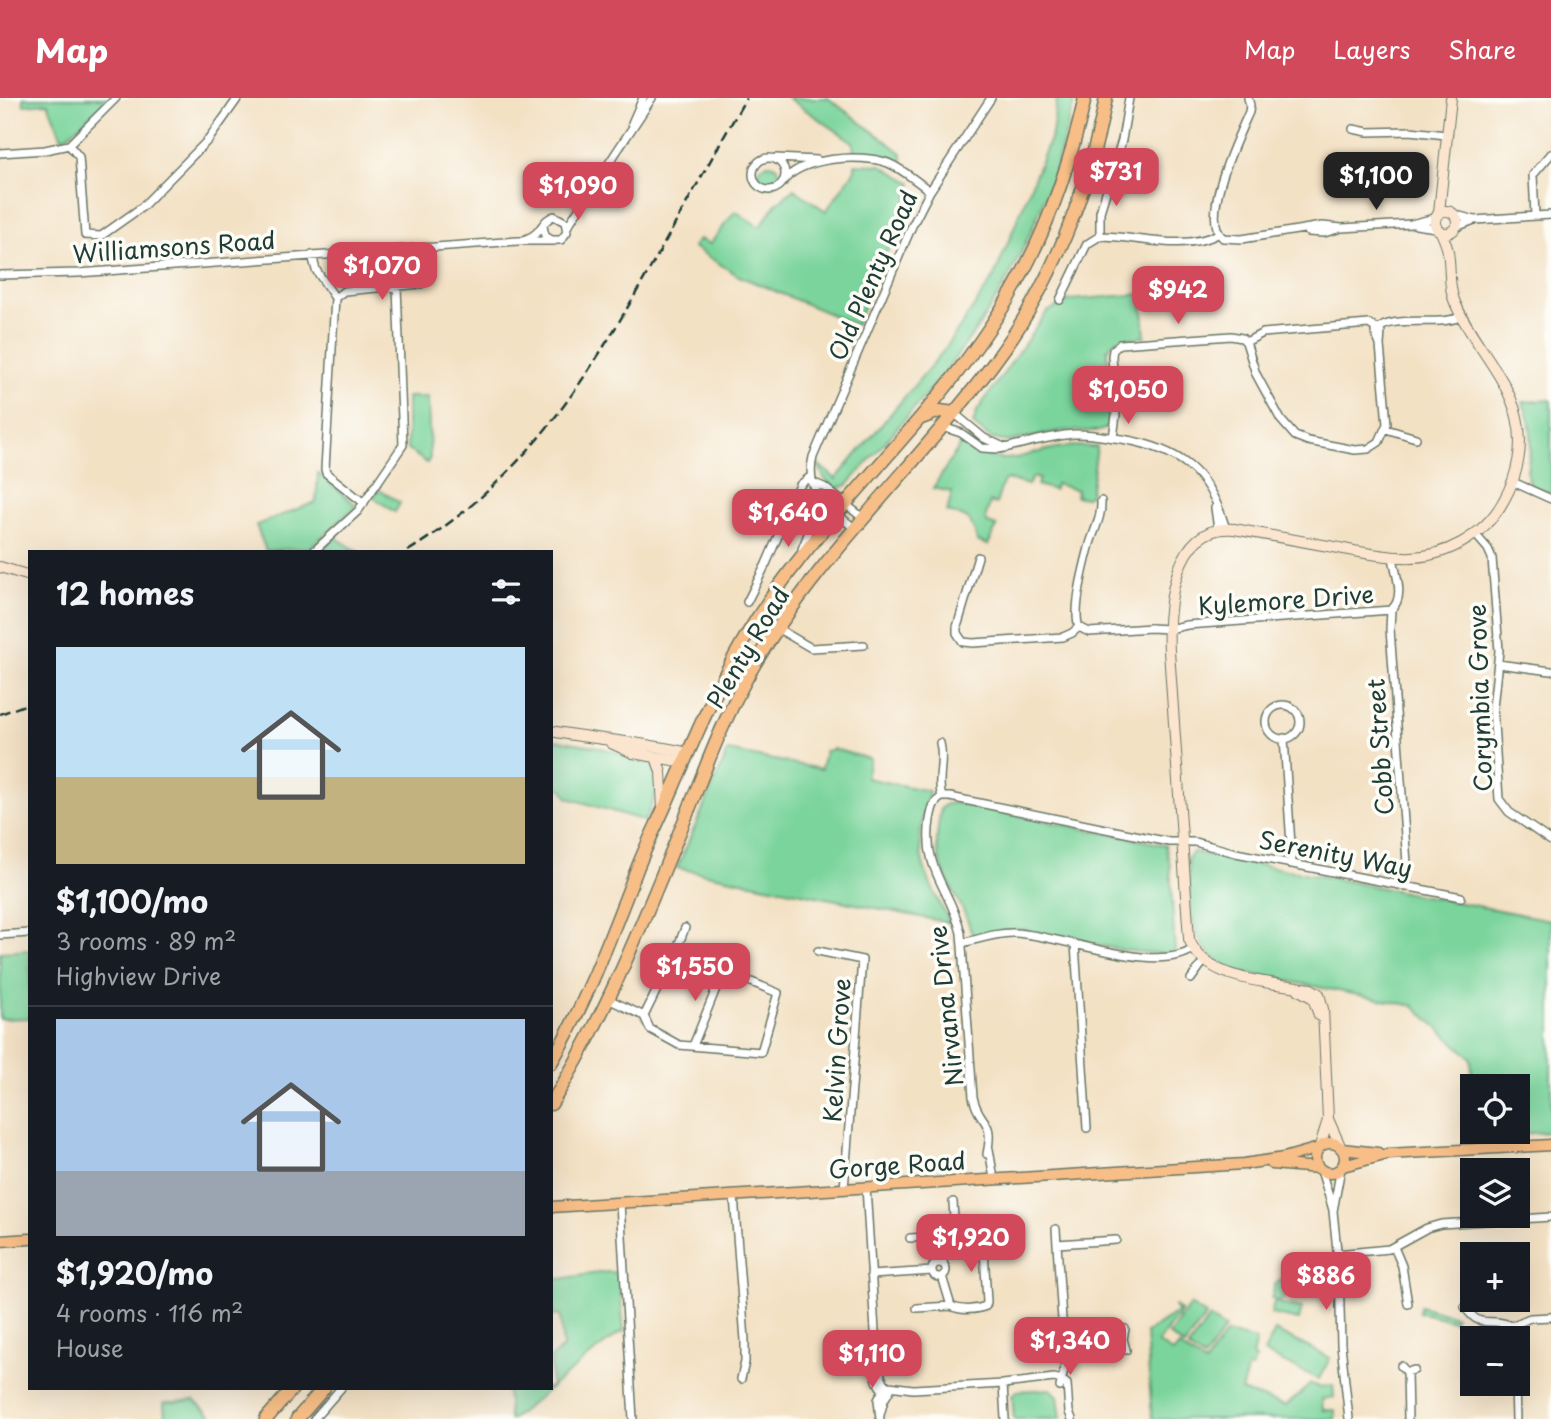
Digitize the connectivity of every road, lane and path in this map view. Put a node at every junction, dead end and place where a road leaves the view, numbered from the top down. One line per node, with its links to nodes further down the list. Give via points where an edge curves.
1 (116, 98): 14 (street)
2 (238, 98): 14 (street, via 209,139 152,197 101,236 85,234 79,157)
3 (643, 98): 12 (street)
4 (652, 98): 12 (street)
5 (991, 98): 20 (street, Old Plenty Road)
6 (1084, 98): 45 (highway, Plenty Road, via 1063,180 1027,264 991,325)
7 (1106, 98): 44 (highway, Plenty Road, via 1082,192 1044,280 995,362)
8 (1129, 98): 31 (street, via 1122,140 1100,212)
9 (1248, 98): 30 (street, via 1249,113 1219,192)
10 (1451, 98): 13 (street)
11 (1353, 129): 13 (street)
12 (628, 133): 21 (street)
13 (1446, 135): 25 (street)
14 (69, 145): 15 (street)
15 (1, 153)
16 (1551, 154): 24 (street, via 1533,176)
17 (770, 158): 18 (street); 19 (street, via 783,166); 19 (street, via 756,165 754,181 769,190)
18 (821, 161): 19 (street, via 796,170); 20 (street, via 880,161)
19 (783, 182)
20 (930, 191): 51 (street, Old Plenty Road, via 815,451)
21 (585, 200): 23 (street); 28 (street)
22 (1551, 215): 24 (street)
23 (556, 216): 27 (street); 28 (street)
24 (1535, 216): 26 (street)
25 (1443, 219): 26 (street); 29 (street); 29 (street); 30 (street, via 1235,240); 34 (street)
26 (1475, 220): 29 (street)
27 (543, 226): 32 (street, Williamsons Road, via 535,235); 33 (street, via 545,236)
28 (567, 227): 33 (street, via 564,237)
29 (1454, 229): 34 (street)
30 (1218, 233): 31 (street, via 1199,241)
31 (1100, 236): 40 (street, via 1087,244)
32 (518, 241): 33 (street, Williamsons Road); 35 (street, Williamsons Road)
33 (554, 241)
34 (1448, 252): 41 (street, via 1451,292)
35 (312, 256): 36 (street, Williamsons Road); 39 (street)
36 (0, 275)
37 (421, 284): 38 (street)
38 (397, 287): 39 (street, via 344,291); 56 (street, via 402,445)
39 (335, 298): 56 (street, via 325,469)
40 (1060, 300)
41 (1461, 313): 42 (street, via 1396,323); 52 (street, via 1514,406 1520,440)
42 (1378, 331): 43 (street, via 1354,326 1263,333); 47 (street)
43 (1245, 342): 47 (street, via 1256,374 1281,420 1296,436 1362,450 1379,442); 48 (street, via 1231,336 1117,345 1111,356 1116,415)
44 (954, 414): 45 (highway, via 938,411); 46 (highway, Plenty Road); 50 (street, via 984,438)
45 (915, 421): 57 (highway, Plenty Road)
46 (943, 428): 50 (street, via 961,433 982,448); 58 (highway, Plenty Road)
47 (1386, 429): 49 (street)
48 (1113, 438): 50 (street, via 1070,435); 59 (street, via 1149,444 1181,458 1214,501)
49 (1416, 438)
50 (1006, 448)
51 (811, 479): 53 (street); 57 (street, via 822,485); 67 (street, Old Plenty Road, via 798,490)
52 (1513, 482): 54 (street); 60 (street, via 1497,511)
53 (819, 497): 57 (street); 64 (street)
54 (1551, 499)
55 (1101, 501): 69 (street, via 1077,614)
56 (364, 503): 61 (street)
57 (841, 509): 58 (street); 58 (street); 64 (highway, Plenty Road)
58 (859, 523): 71 (highway, Plenty Road)
59 (1222, 529): 63 (street); 70 (street, via 1200,539 1182,560)
60 (1475, 534): 63 (street, via 1437,553); 73 (street, Corymbia Grove, via 1492,558)
61 (315, 550)
62 (978, 557): 69 (street, via 957,627 963,642 1063,637)
63 (1396, 557): 68 (street, Kylemore Drive, via 1399,598)
64 (797, 562): 80 (highway, Plenty Road, via 741,644)
65 (0, 567): 66 (street)
66 (28, 575)
67 (747, 602)
68 (1388, 611): 70 (street, Kylemore Drive); 87 (street, Cobb Street, via 1406,863)
69 (1079, 627): 70 (street, Kylemore Drive, via 1089,632)
70 (1169, 627): 85 (street)
71 (777, 628): 72 (street, via 811,648); 81 (highway, Plenty Road)
72 (864, 645)
73 (1498, 664): 74 (street); 84 (street, Corymbia Grove, via 1493,708 1499,799 1509,812)
74 (1551, 671)
75 (553, 731): 77 (street)
76 (1284, 738): 76 (street, via 1272,734 1266,722 1271,710 1282,705 1294,710 1299,719 1296,732); 86 (street, via 1291,845)
77 (607, 741): 79 (street); 80 (street, via 638,743)
78 (940, 743): 82 (street, Nirvana Drive)
79 (656, 757): 80 (street); 83 (street)
80 (686, 758): 81 (highway); 83 (highway, Plenty Road)
81 (706, 763): 100 (highway, Plenty Road)
82 (942, 797): 85 (street, Serenity Way); 92 (street, Nirvana Drive, via 931,811 930,854)
83 (663, 812): 103 (highway, Plenty Road, via 590,986)
84 (1551, 841)
85 (1181, 842): 86 (street, Serenity Way); 94 (street)
86 (1288, 863): 87 (street, Serenity Way)
87 (1403, 886): 88 (street, Serenity Way)
88 (1461, 897)
89 (685, 928): 95 (street)
90 (28, 933): 91 (street)
91 (0, 935)
92 (963, 943): 93 (street, via 1014,933); 114 (street, Nirvana Drive, via 973,1097 989,1129)
93 (1075, 944): 94 (street, via 1151,958 1165,958); 106 (street)
94 (1192, 947): 97 (street)
95 (676, 951): 98 (street); 101 (street)
96 (818, 951): 116 (street, Kelvin Grove, via 862,960)
97 (1204, 961): 99 (street); 105 (street, via 1221,971 1287,985 1317,999)
98 (723, 971): 102 (street); 102 (street, via 778,993 761,1052)
99 (1191, 979)
100 (608, 999): 101 (street); 104 (highway, Plenty Road)
101 (645, 1016): 102 (street, via 650,1030 679,1045)
102 (693, 1046)
103 (553, 1059)
104 (553, 1101)
105 (1328, 1119): 108 (street); 109 (street)
106 (1087, 1128)
107 (1551, 1145): 110 (main road)
108 (1320, 1147): 109 (main road, via 1329,1143); 111 (main road, Gorge Road); 113 (main road, via 1315,1160)
109 (1342, 1148): 110 (main road); 112 (main road)
110 (1388, 1154): 112 (main road)
111 (1244, 1164): 113 (main road, Gorge Road); 114 (main road, Gorge Road)
112 (1342, 1167): 113 (main road, via 1334,1172); 121 (street)
113 (1320, 1169): 121 (street)
114 (994, 1180): 115 (main road, Gorge Road)
115 (866, 1187): 116 (main road, Gorge Road); 137 (street)
116 (845, 1189): 117 (main road, Gorge Road)
117 (734, 1196): 119 (main road, Gorge Road); 150 (street, via 745,1340)
118 (953, 1202): 127 (street)
119 (620, 1203): 120 (main road, Gorge Road); 164 (street)
120 (553, 1207)
121 (1333, 1211): 134 (street)
122 (1551, 1217): 133 (street, via 1441,1224)
123 (1056, 1229): 132 (street)
124 (1003, 1231): 125 (street)
125 (983, 1233): 127 (street); 140 (street, via 986,1306)
126 (946, 1236): 127 (street); 128 (street); 135 (street)
127 (955, 1236)
128 (910, 1238)
129 (28, 1239): 131 (main road)
130 (1116, 1240): 132 (street)
131 (0, 1241)
132 (1057, 1244): 147 (street)
133 (1394, 1247): 134 (street); 139 (street)
134 (1337, 1254): 159 (street)
135 (943, 1264): 136 (street, via 936,1263); 138 (street)
136 (932, 1270): 137 (street); 138 (street, via 936,1277)
137 (871, 1275): 156 (street, via 877,1363)
138 (942, 1276): 140 (street)
139 (1408, 1304)
140 (951, 1306): 141 (street)
141 (917, 1308)
142 (1469, 1312): 144 (street, via 1478,1322)
143 (1551, 1317): 144 (street, via 1531,1315)
144 (1511, 1326)
145 (1125, 1329): 146 (street)
146 (1123, 1340): 147 (street); 148 (street)
147 (1063, 1344): 151 (street, via 1065,1365)
148 (1126, 1350)
149 (1407, 1369): 167 (street)
150 (741, 1379)
151 (1060, 1383): 152 (street, via 1054,1378); 166 (street, via 1069,1387)
152 (1003, 1384): 156 (street); 165 (street)
153 (291, 1390): 158 (highway)
154 (322, 1390): 162 (highway)
155 (339, 1390): 163 (street)
156 (888, 1390): 160 (street, via 877,1400)
157 (1515, 1396): 168 (street)
158 (270, 1415): 161 (highway)
159 (1346, 1416)
160 (880, 1418)
161 (284, 1419)
162 (298, 1419)
163 (314, 1419)
164 (633, 1419)
165 (1005, 1419)
166 (1072, 1419)
167 (1408, 1419)
168 (1516, 1419)

